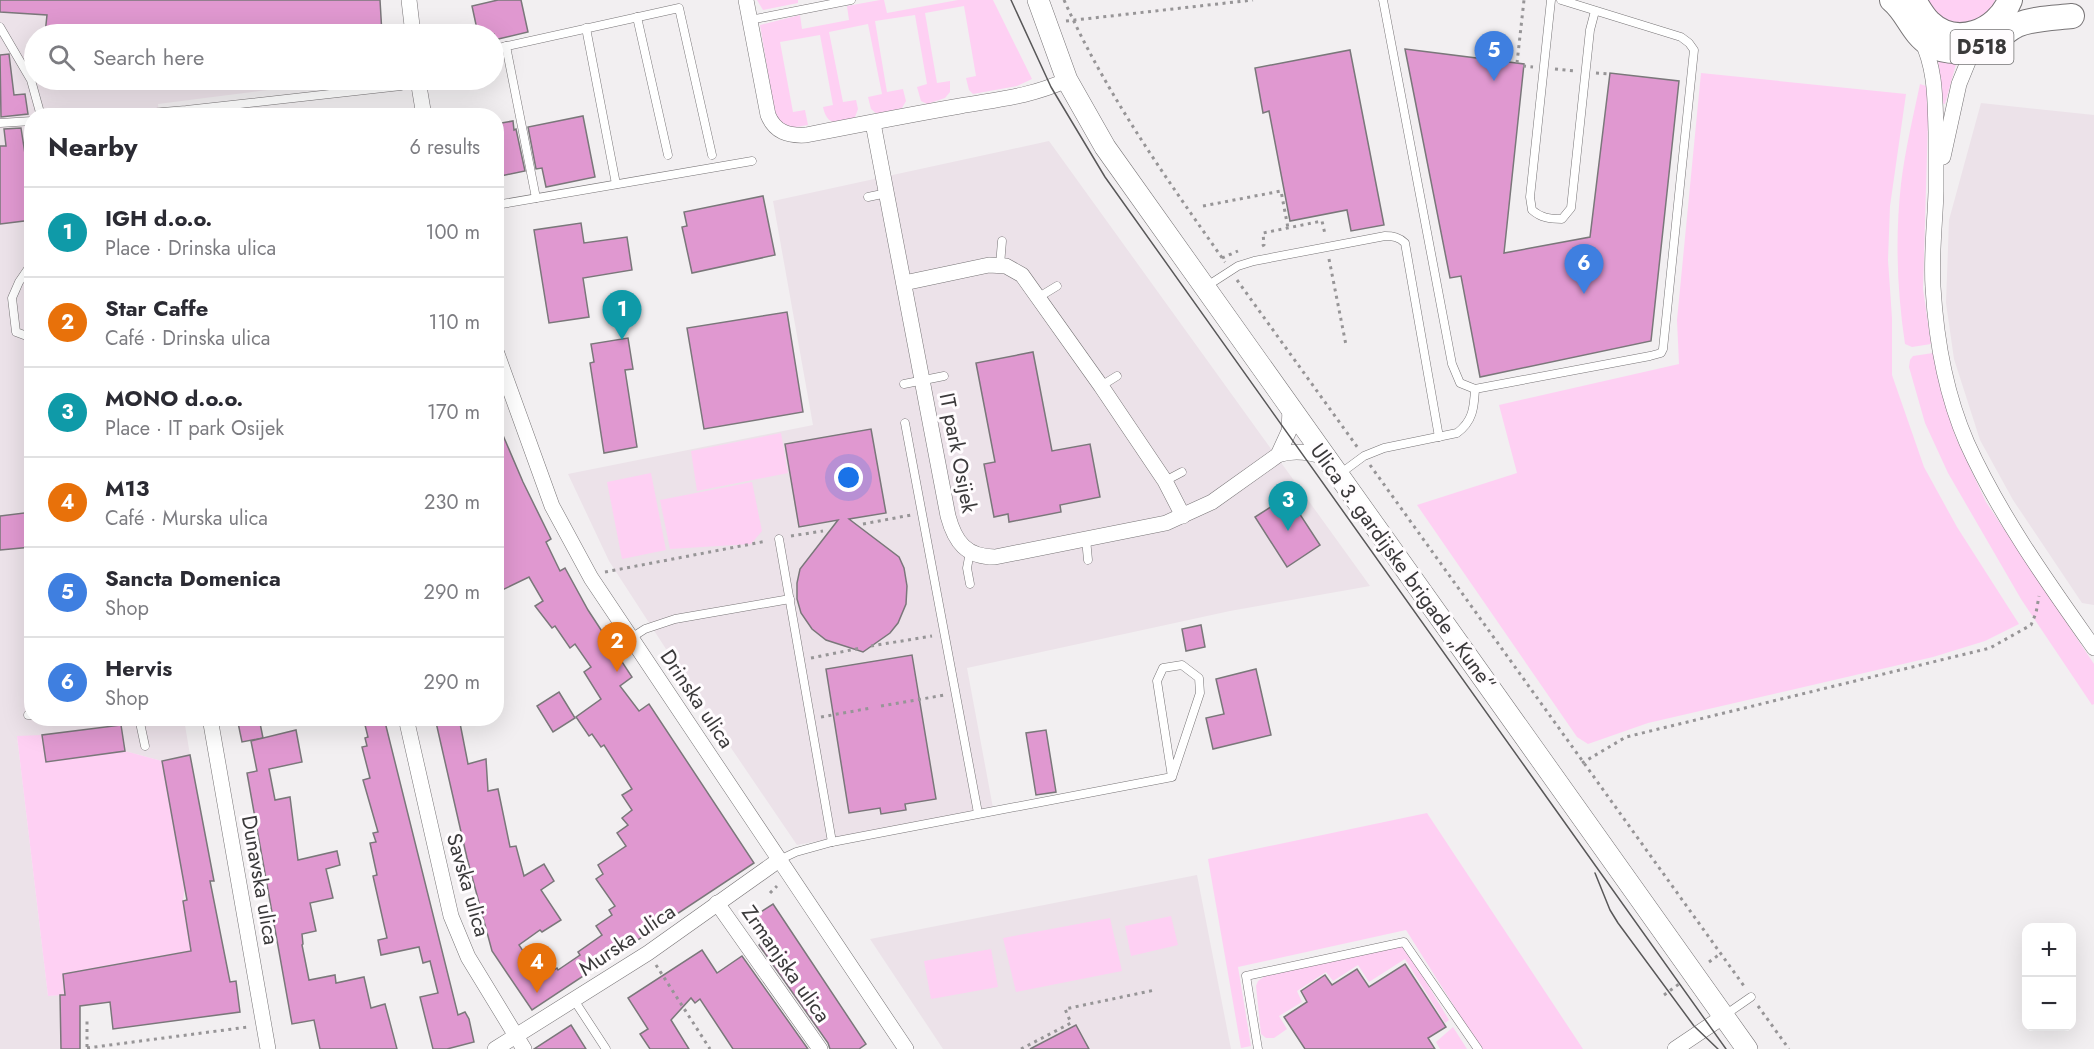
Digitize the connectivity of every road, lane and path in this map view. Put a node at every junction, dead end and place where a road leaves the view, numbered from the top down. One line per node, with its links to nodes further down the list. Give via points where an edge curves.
1 (409, 0): 20 (street)
2 (746, 0): 17 (street)
3 (851, 0): 17 (lane)
4 (1022, 0): 32 (street, Ulica 3. gardijske brigade „Kune“, via 1052,64)
5 (1038, 0): 19 (street, Ulica 3. gardijske brigade „Kune“)
6 (1064, 0): 18 (path)
7 (1253, 0): 18 (path)
8 (1383, 0): 68 (lane, via 1452,364 1460,383)
9 (1524, 0): 26 (path)
10 (1551, 0): 29 (lane)
11 (1561, 0): 14 (lane)
12 (1902, 3): 23 (main road, D518); 24 (main road, D518, via 1945,31)
13 (2006, 8): 16 (main road, D518, via 2049,9); 24 (main road, D518)
14 (1595, 11): 30 (lane); 68 (lane, via 1681,37 1694,51 1663,349 1650,356)
15 (637, 17): 22 (lane); 42 (lane); 43 (lane, via 680,8)
16 (2083, 17): 24 (main road, D518, via 2030,21 1983,47)
17 (750, 20): 41 (street, via 768,115 777,129 796,136)
18 (1073, 20): 19 (path); 55 (path, via 1126,118)
19 (1046, 21): 32 (street, Ulica 3. gardijske brigade „Kune“)
20 (412, 24)
21 (0, 27): 28 (lane)
22 (586, 28): 25 (lane); 45 (lane)
23 (1920, 36): 24 (main road, D518, via 1942,49); 46 (street, via 1934,78)
24 (1977, 40): 46 (street, via 1952,107)
25 (506, 46): 49 (lane)
26 (1517, 63)
27 (1523, 66): 29 (path)
28 (24, 68)
29 (1544, 68): 30 (path); 30 (lane, via 1530,204 1539,216 1553,219 1562,219 1571,208)
30 (1586, 72): 31 (path)
31 (1610, 74)
32 (1067, 80): 41 (street, via 1035,93); 59 (street, Ulica 3. gardijske brigade „Kune“, via 1105,147)
33 (34, 90): 36 (lane)
34 (369, 90): 37 (lane)
35 (420, 90): 38 (street)
36 (39, 108)
37 (226, 108)
38 (423, 108)
39 (24, 122): 40 (lane)
40 (0, 123)
41 (873, 123): 47 (street, IT park Osijek)
42 (668, 154)
43 (712, 155)
44 (752, 160): 45 (lane)
45 (616, 184): 49 (lane)
46 (1936, 192): 86 (street, via 1935,309 1953,402 1982,472)
47 (887, 193): 48 (lane); 57 (street, IT park Osijek)
48 (868, 197)
49 (536, 198): 50 (lane)
50 (504, 204)
51 (1203, 206): 52 (path, via 1281,190)
52 (1288, 228)
53 (1002, 242): 54 (lane)
54 (1000, 265): 57 (street); 60 (street, via 1022,274)
55 (1231, 271): 59 (lane); 71 (lane, via 1254,261 1327,246 1385,236 1401,239 1405,243); 73 (path)
56 (24, 275): 61 (lane, via 12,298 16,332)
57 (904, 283): 65 (street, IT park Osijek)
58 (1057, 286): 60 (lane)
59 (1204, 288): 69 (street, Ulica 3. gardijske brigade „Kune“)
60 (1039, 297): 67 (street)
61 (24, 335)
62 (504, 373): 87 (street, Drinska ulica, via 552,506)
63 (944, 376): 65 (lane)
64 (1117, 376): 67 (lane)
65 (922, 380): 66 (lane); 84 (street, IT park Osijek, via 950,523 960,543)
66 (904, 384)
67 (1101, 386): 77 (street)
68 (1475, 389): 71 (lane, via 1467,426)
69 (1290, 409): 72 (street, via 1289,431); 74 (street, Ulica 3. gardijske brigade „Kune“)
70 (905, 423): 78 (lane)
71 (1439, 437): 73 (lane)
72 (1278, 455): 74 (street, via 1306,452); 79 (street, via 1212,502)
73 (1364, 456): 76 (lane); 104 (path)
74 (1324, 457): 76 (street, Ulica 3. gardijske brigade „Kune“)
75 (1182, 472): 77 (lane)
76 (1337, 476): 114 (street, Ulica 3. gardijske brigade „Kune“)
77 (1165, 481): 79 (street)
78 (922, 513): 80 (path); 90 (lane)
79 (1183, 516): 83 (street)
80 (863, 524)
81 (823, 531): 82 (path)
82 (779, 538): 87 (path, via 607,571); 89 (lane)
83 (1086, 540): 84 (street, via 995,557); 85 (lane)
84 (970, 552): 88 (lane)
85 (1088, 560)
86 (2042, 573): 94 (street); 104 (path, via 2031,625 1990,648 1626,737)
87 (591, 578): 91 (street, Drinska ulica)
88 (970, 584)
89 (790, 599): 91 (lane, via 675,619); 95 (lane)
90 (945, 633): 92 (path); 96 (lane)
91 (632, 638): 108 (street, Drinska ulica)
92 (871, 646)
93 (861, 648): 95 (path)
94 (2094, 648)
95 (800, 660): 99 (lane)
96 (956, 693): 97 (path); 106 (lane)
97 (881, 706)
98 (871, 708): 99 (path)
99 (811, 719): 107 (lane)
100 (141, 726): 103 (lane)
101 (211, 726): 116 (street, Dunavska ulica)
102 (407, 726): 117 (street, Savska ulica, via 451,916 468,957)
103 (145, 746)
104 (1582, 763): 112 (path)
105 (1172, 777): 105 (lane, via 1158,681 1163,668 1182,666 1199,678 1200,693); 106 (lane)
106 (978, 813): 107 (lane)
107 (832, 842): 108 (lane)
108 (779, 860): 109 (street, Murska ulica); 124 (street, Drinska ulica)
109 (717, 903): 110 (street, Murska ulica); 123 (street, Zrmanjska ulica)
110 (648, 953): 113 (street, Murska ulica); 122 (path)
111 (1155, 990): 125 (path, via 1065,1009 1071,1023)
112 (1751, 997): 114 (lane); 130 (path)
113 (574, 1000): 117 (street, Murska ulica); 121 (lane)
114 (1724, 1016): 128 (street); 129 (street, Ulica 3. gardijske brigade „Kune“)
115 (87, 1020): 118 (path)
116 (264, 1024): 118 (path); 119 (street, Dunavska ulica)
117 (520, 1043): 120 (street, Murska ulica)
118 (87, 1048)
119 (268, 1049)
120 (495, 1049)
121 (606, 1049)
122 (710, 1049)
123 (820, 1049)
124 (906, 1049)
125 (1022, 1049)
126 (1258, 1049): 127 (lane, via 1246,976 1404,942)
127 (1478, 1049)
128 (1675, 1049)
129 (1747, 1049)
130 (1789, 1049)

